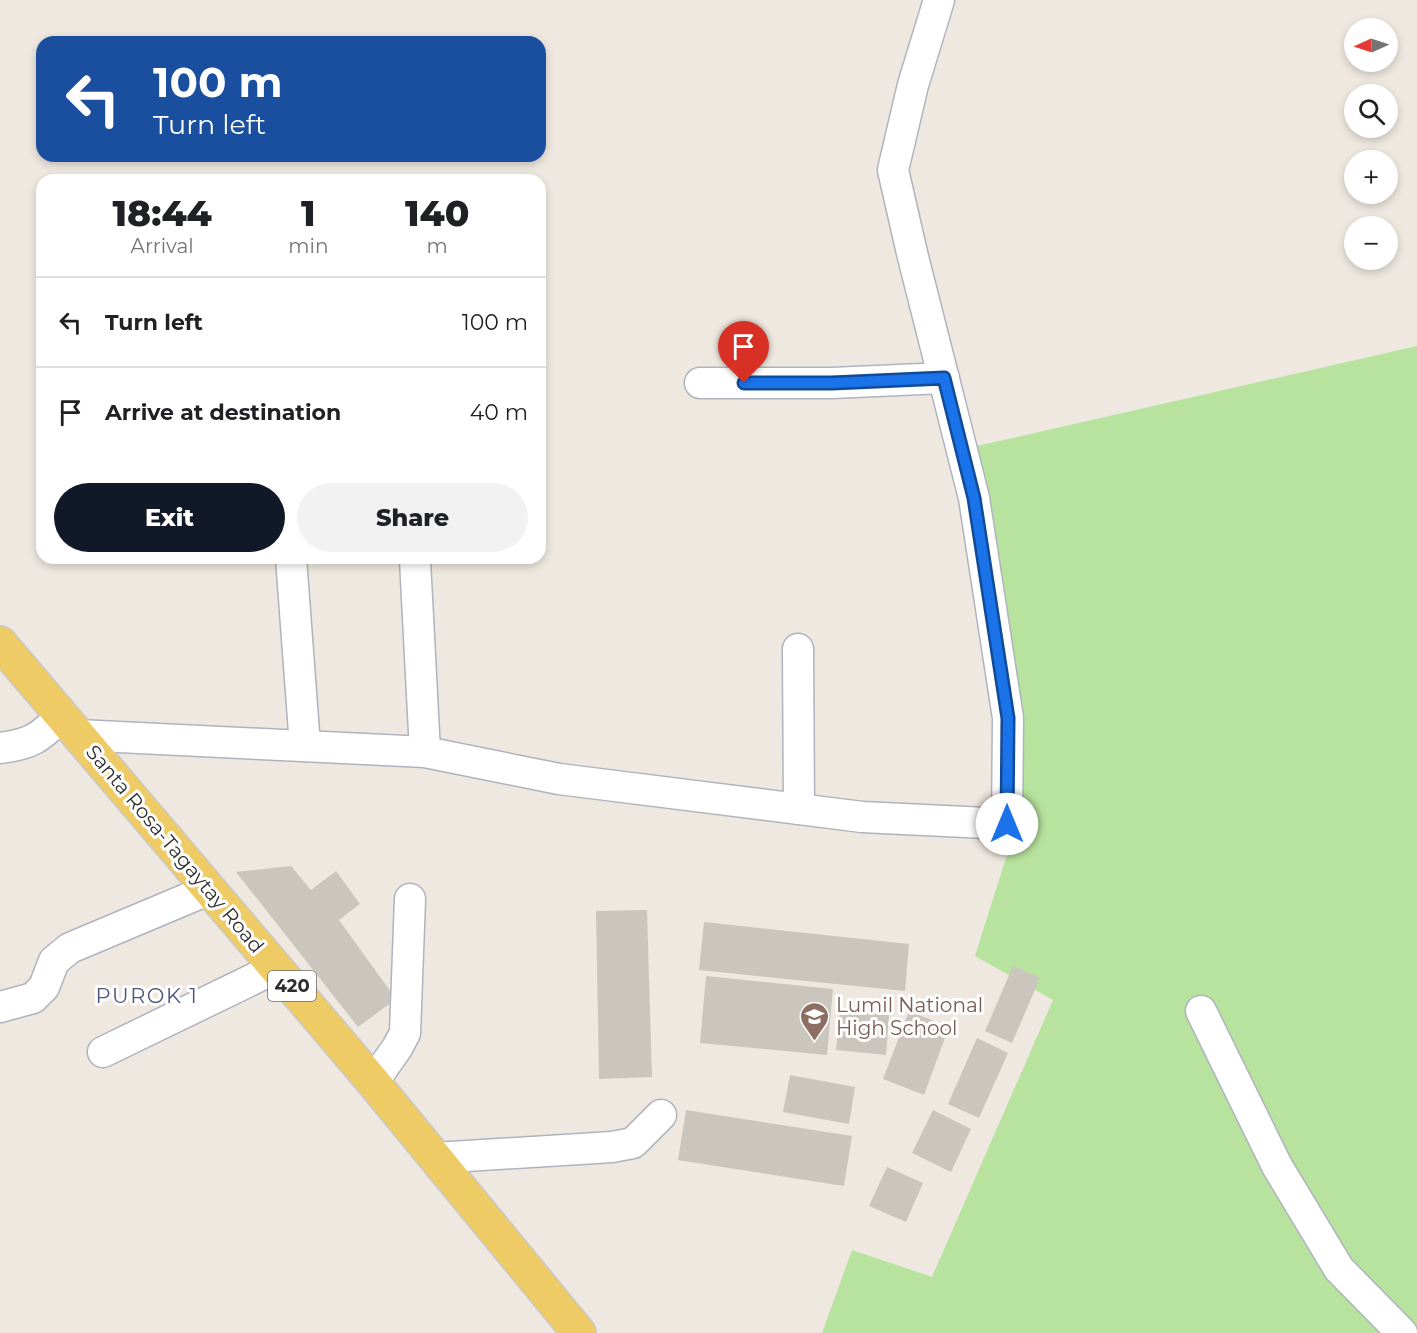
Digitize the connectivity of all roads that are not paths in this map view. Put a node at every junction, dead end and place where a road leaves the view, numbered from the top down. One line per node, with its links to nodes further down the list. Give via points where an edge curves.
1 (939, 0): 2 (street, via 893,170)
2 (944, 378): 3 (street); 12 (street, via 974,498 1008,718 1007,824 862,818)
3 (700, 383)
4 (291, 564): 9 (street)
5 (415, 564): 11 (street)
6 (0, 644): 8 (main road, Santa Rosa-Tagaytay Road / 420)
7 (798, 649): 12 (street)
8 (70, 726): 9 (street); 10 (street, via 20,746); 13 (main road, Santa Rosa-Tagaytay Road / 420)
9 (305, 746): 11 (street)
10 (0, 748)
11 (425, 752): 12 (street, via 559,779)
12 (799, 809)
13 (208, 890): 15 (main road, Santa Rosa-Tagaytay Road / 420); 16 (street, via 70,948 54,961 44,987 33,998)
14 (410, 899): 19 (street, via 405,1033)
15 (276, 968): 18 (street); 19 (main road, Santa Rosa-Tagaytay Road / 420)
16 (0, 1007)
17 (1201, 1011): 23 (street, via 1277,1166 1339,1269)
18 (103, 1052)
19 (373, 1082): 21 (main road, Santa Rosa-Tagaytay Road / 420)
20 (661, 1115): 21 (street, via 633,1143 612,1147)
21 (435, 1158): 22 (main road, Santa Rosa-Tagaytay Road / 420)
22 (574, 1331)
23 (1402, 1333)

